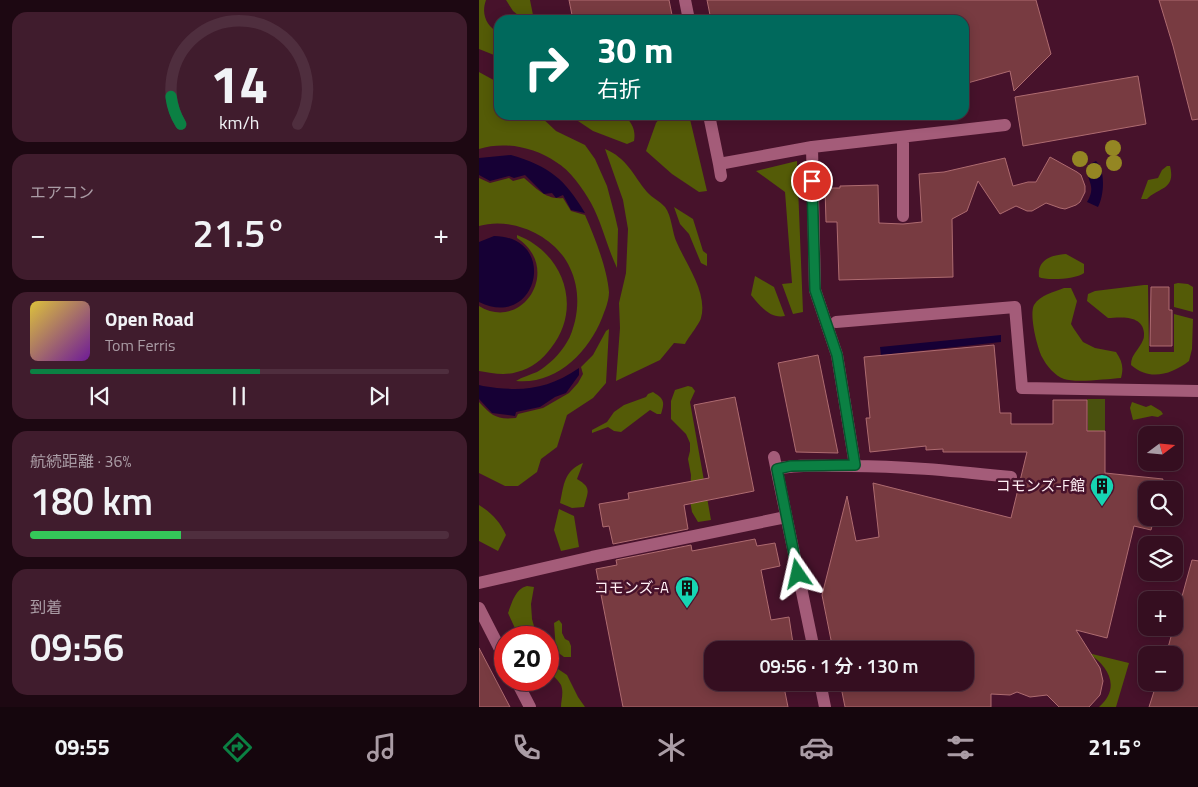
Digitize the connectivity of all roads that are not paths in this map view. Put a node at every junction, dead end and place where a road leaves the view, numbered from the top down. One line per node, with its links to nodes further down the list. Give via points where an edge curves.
1 (685, 0): 2 (lane)
2 (688, 15)
3 (710, 120): 6 (lane, via 720,170)
4 (1005, 125): 5 (lane)
5 (903, 137): 6 (lane); 7 (lane)
6 (812, 147): 10 (lane, via 815,290 837,355)
7 (903, 216)
8 (836, 322): 9 (lane, via 1015,307 1023,388)
9 (1198, 391)
10 (855, 465): 11 (lane); 12 (lane, via 791,466 776,463)
11 (1011, 477)
12 (787, 517): 13 (lane); 16 (lane)
13 (479, 584)
14 (479, 608): 15 (lane)
15 (494, 637)
16 (811, 641)
17 (522, 691): 19 (lane)
18 (822, 691): 20 (lane)
19 (530, 707)
20 (825, 707)

